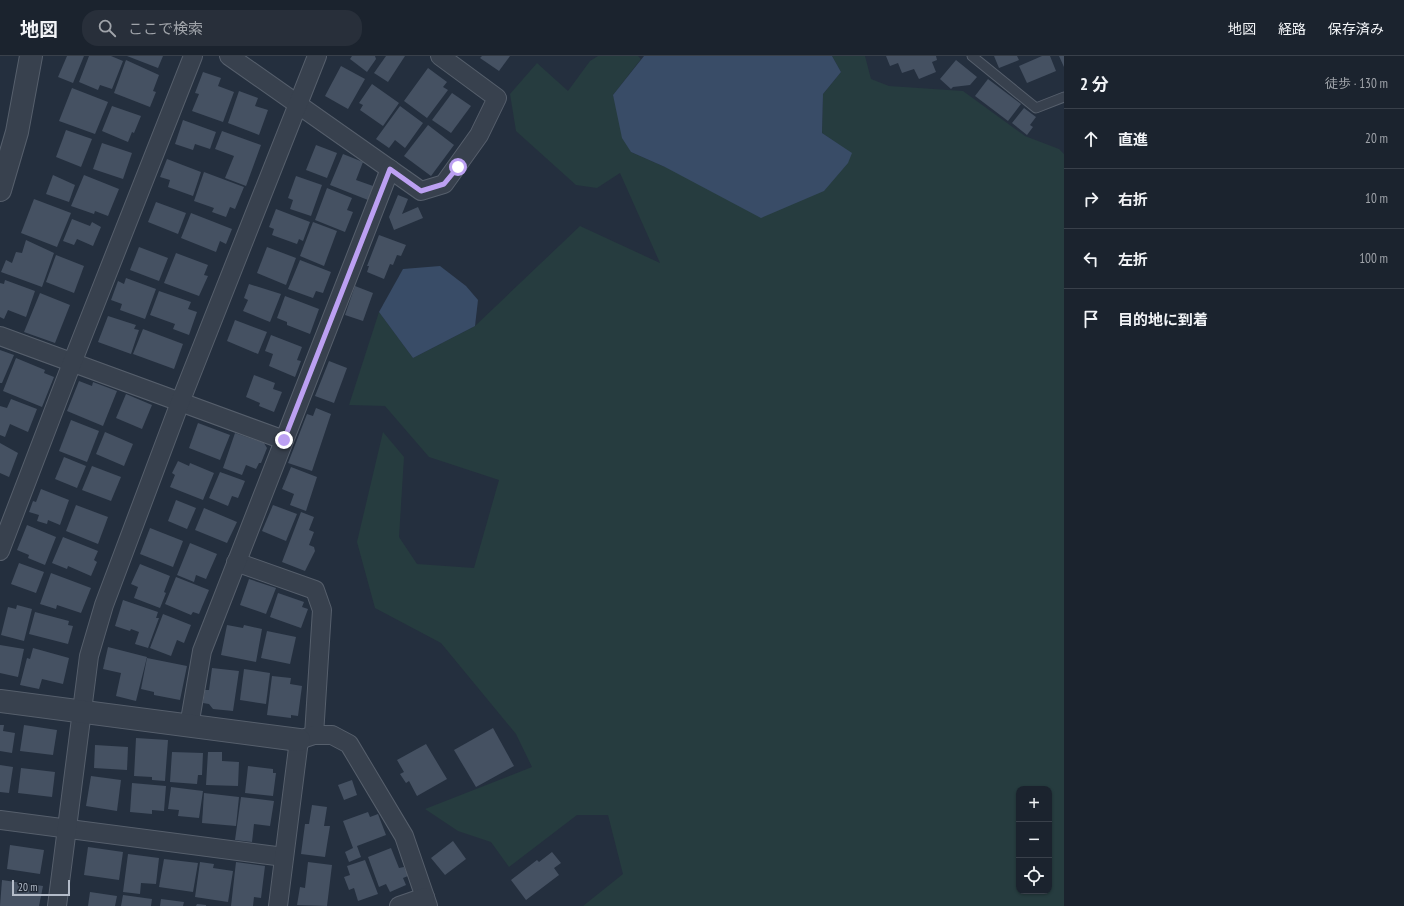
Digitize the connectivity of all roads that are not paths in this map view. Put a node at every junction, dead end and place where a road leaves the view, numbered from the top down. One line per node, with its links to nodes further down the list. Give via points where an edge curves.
1 (31, 56): 10 (street, via 17,132)
2 (193, 56): 12 (street)
3 (229, 56): 8 (street)
4 (317, 56): 8 (street)
5 (440, 56): 9 (street, via 497,98 479,135 444,184 421,191)
6 (972, 56): 7 (lane, via 1036,108)
7 (1064, 97)
8 (299, 104): 9 (street); 13 (street)
9 (390, 169): 14 (street)
10 (0, 190)
11 (0, 336): 12 (street)
12 (72, 363): 13 (street); 15 (street)
13 (181, 400): 14 (street); 18 (street, via 104,605 90,656)
14 (284, 440): 16 (street)
15 (1, 547)
16 (236, 562): 19 (street, via 202,651); 20 (street, via 315,590 322,610)
17 (0, 702): 18 (street)
18 (82, 712): 19 (street); 22 (street)
19 (189, 726): 20 (street)
20 (307, 737): 23 (street); 24 (street, via 332,735 349,744 404,836)
21 (0, 820): 22 (street)
22 (66, 829): 23 (street); 25 (street)
23 (284, 857): 26 (street)
24 (427, 901): 27 (street)
25 (56, 906)
26 (278, 906)
27 (399, 906)

